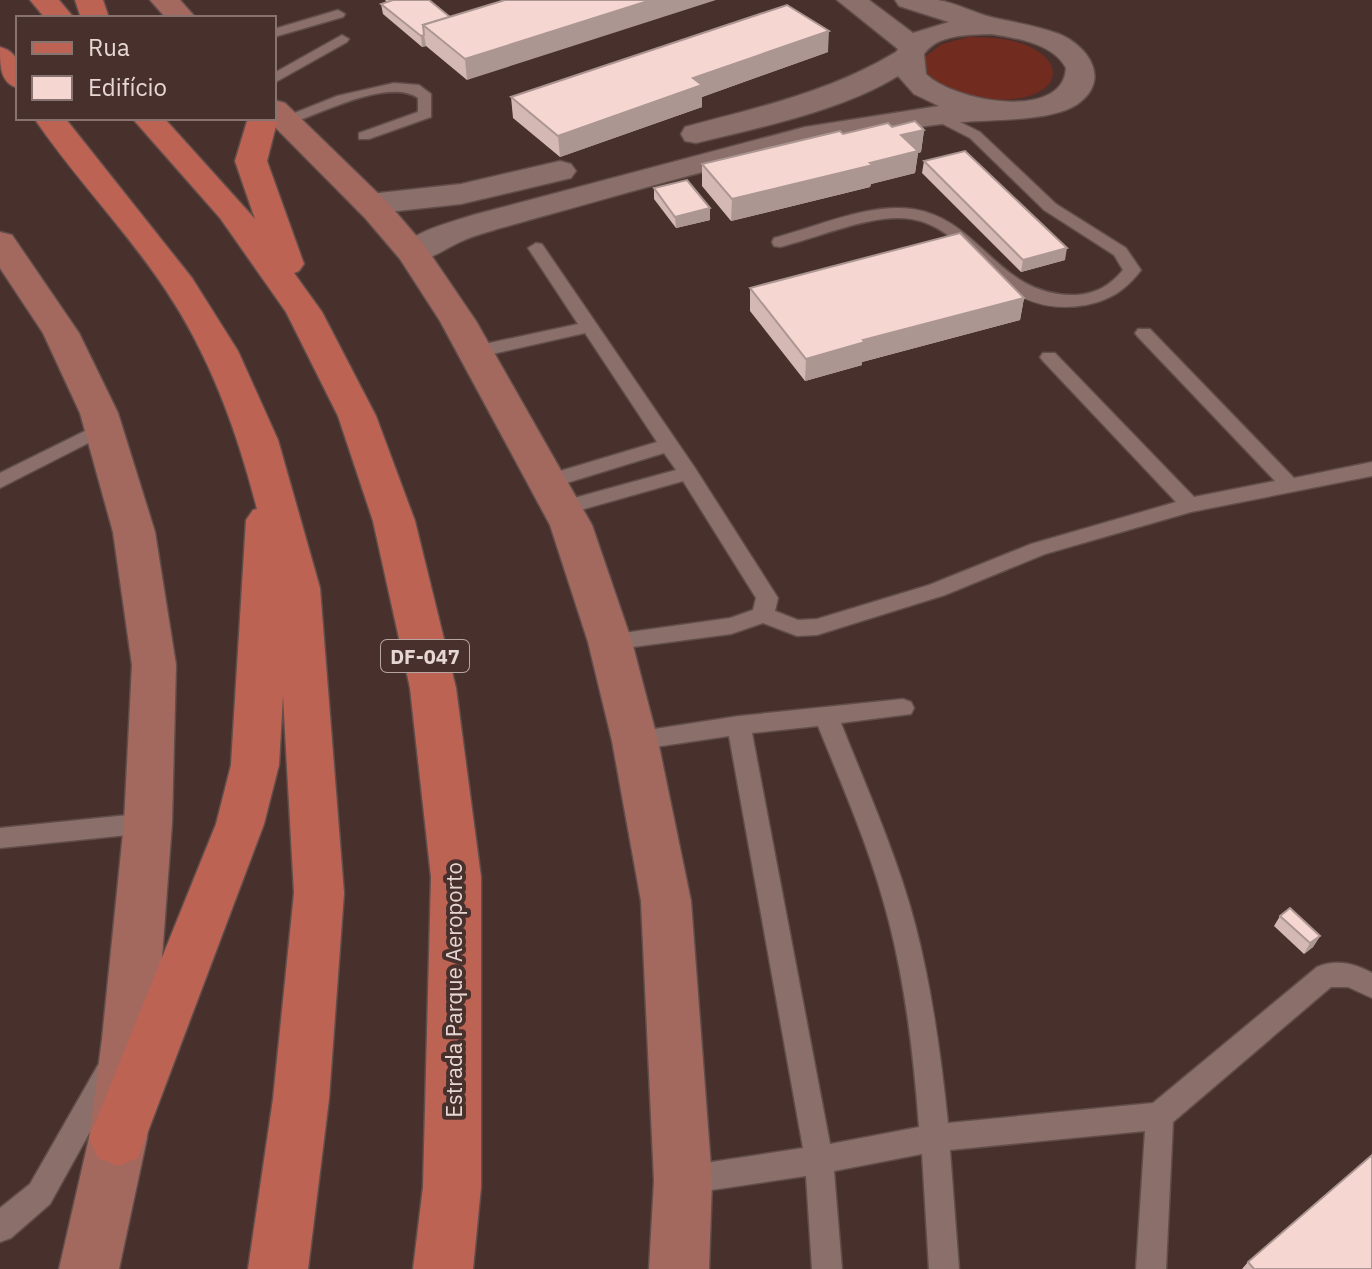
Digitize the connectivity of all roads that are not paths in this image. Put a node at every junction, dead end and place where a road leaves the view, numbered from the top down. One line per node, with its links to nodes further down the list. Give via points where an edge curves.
1 (44, 0): 5 (main road)
2 (851, 0): 9 (street)
3 (909, 0): 6 (street)
4 (338, 14): 7 (lane)
5 (58, 16)
6 (991, 26): 9 (street, via 932,34); 15 (street, via 1020,29 1067,50 1079,65 1080,80 1071,94 1051,104)
7 (276, 32)
8 (342, 39): 12 (lane)
9 (910, 52): 15 (street, via 911,75 928,91 956,104); 21 (street, via 844,91)
10 (0, 56): 11 (main road)
11 (16, 76)
12 (276, 104)
13 (276, 106): 20 (lane, via 395,85 425,98 426,114)
14 (276, 108): 24 (street)
15 (991, 110): 16 (street)
16 (938, 116): 25 (street, via 805,136); 27 (lane, via 975,135 1050,207 1120,252 1132,270 1123,284 1104,296 1073,301 1032,296 939,224 915,214 892,214)
17 (51, 120): 37 (main road, via 180,285 220,351)
18 (149, 120): 30 (main road, Estrada Parque Aeroporto / DF-047, via 232,211)
19 (268, 120): 30 (main road, via 251,161)
20 (364, 136)
21 (662, 143)
22 (590, 163): 23 (street)
23 (504, 186): 24 (street); 25 (street)
24 (370, 204): 29 (street)
25 (522, 213): 29 (street, via 451,233)
26 (0, 242): 35 (street, via 61,333)
27 (780, 242)
28 (536, 248): 31 (lane)
29 (413, 253): 33 (street)
30 (304, 312): 62 (main road, Estrada Parque Aeroporto / DF-047, via 357,416 394,521 433,688 456,877 452,1187)
31 (589, 327): 33 (lane); 36 (lane)
32 (1144, 333): 41 (lane)
33 (475, 352): 42 (street)
34 (1049, 357): 43 (lane)
35 (103, 428): 40 (lane); 50 (street, via 134,532 154,665)
36 (668, 445): 39 (lane); 42 (lane)
37 (268, 469): 55 (main road, via 255,765 240,824); 61 (main road, via 299,588 319,893 301,1099)
38 (1372, 469): 41 (lane)
39 (688, 473): 42 (lane); 44 (lane, via 767,598)
40 (0, 481)
41 (1289, 484): 43 (lane)
42 (555, 495): 45 (street)
43 (1190, 505): 44 (lane, via 1038,549 937,590 817,627 797,628)
44 (763, 615): 45 (lane, via 731,626)
45 (610, 642): 49 (street)
46 (903, 708): 47 (lane)
47 (826, 716): 48 (lane); 56 (lane, via 881,858 909,951)
48 (739, 725): 49 (lane); 57 (lane)
49 (635, 741): 58 (street, via 666,901)
50 (148, 823): 51 (lane); 53 (street)
51 (0, 838)
52 (1372, 986): 54 (lane, via 1351,975 1326,975)
53 (129, 1039): 55 (street); 59 (lane, via 40,1194)
54 (1159, 1116): 56 (lane); 66 (lane)
55 (118, 1138): 60 (street)
56 (936, 1138): 57 (lane); 65 (lane)
57 (819, 1160): 58 (lane); 64 (lane)
58 (683, 1181): 63 (street)
59 (0, 1227)
60 (89, 1269)
61 (278, 1269)
62 (443, 1269)
63 (679, 1269)
64 (827, 1269)
65 (944, 1269)
66 (1151, 1269)

